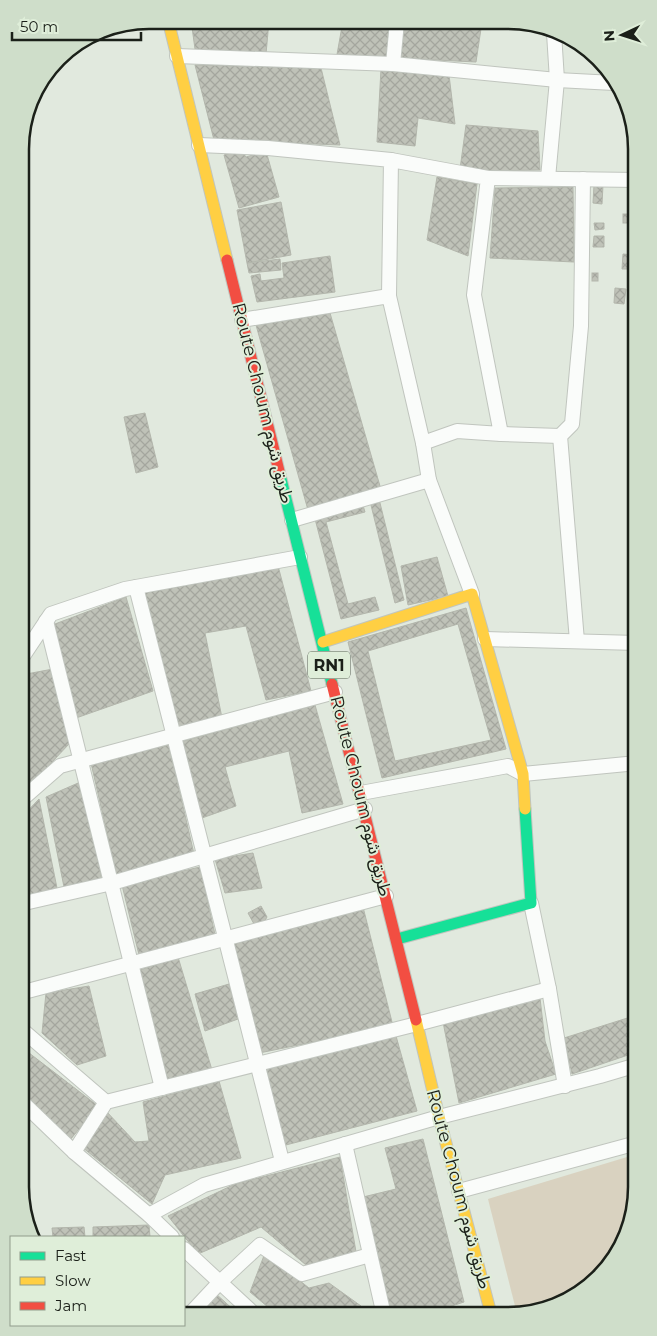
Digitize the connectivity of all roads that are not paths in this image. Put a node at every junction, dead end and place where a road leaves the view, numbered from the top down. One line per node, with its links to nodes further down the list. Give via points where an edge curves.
1 (170, 29): 4 (main road, Route Choum طريق شوم / RN1)
2 (396, 29): 5 (street)
3 (554, 38): 6 (street)
4 (177, 56): 5 (street); 8 (main road, Route Choum طريق شوم / RN1)
5 (394, 64): 6 (street)
6 (557, 80): 7 (street); 11 (street)
7 (608, 83)
8 (199, 145): 9 (street); 15 (main road, Route Choum طريق شوم / RN1)
9 (391, 160): 10 (street); 14 (street)
10 (488, 178): 11 (street); 16 (street, via 474,295)
11 (548, 178): 12 (street)
12 (583, 178): 13 (street); 17 (street, via 581,326 572,424)
13 (628, 180)
14 (389, 296): 15 (street); 18 (street)
15 (242, 320): 20 (main road, Route Choum طريق شوم / RN1)
16 (501, 434): 17 (street); 18 (street, via 457,431)
17 (560, 436): 26 (street)
18 (423, 443): 19 (street)
19 (429, 480): 20 (street); 23 (street)
20 (292, 520): 21 (main road, Route Choum طريق شوم / RN1)
21 (300, 556): 22 (street); 27 (main road, Route Choum طريق شوم / RN1)
22 (136, 587): 24 (street, via 51,614); 31 (street)
23 (472, 594): 25 (main road); 27 (main road)
24 (46, 621): 29 (street); 32 (street)
25 (485, 639): 26 (street); 34 (main road)
26 (577, 641): 28 (street)
27 (323, 642): 30 (main road, Route Choum طريق شوم / RN1)
28 (628, 643)
29 (29, 646)
30 (335, 692): 31 (street); 36 (main road, Route Choum طريق شوم / RN1)
31 (174, 736): 32 (street); 38 (street)
32 (81, 760): 35 (street, via 60,766); 39 (street)
33 (628, 764): 34 (street)
34 (523, 774): 36 (street, via 508,766); 42 (main road)
35 (29, 793)
36 (361, 793): 37 (main road, Route Choum طريق شوم / RN1)
37 (365, 809): 38 (street); 40 (main road, Route Choum طريق شوم / RN1)
38 (204, 857): 39 (street); 43 (street)
39 (112, 883): 41 (street); 45 (street)
40 (386, 896): 43 (street); 44 (main road, Route Choum طريق شوم / RN1)
41 (29, 902)
42 (531, 903): 44 (main road); 46 (street)
43 (225, 939): 45 (street); 50 (street)
44 (397, 939): 48 (main road, Route Choum طريق شوم / RN1)
45 (132, 964): 47 (street); 53 (street)
46 (549, 989): 48 (street); 52 (street)
47 (29, 991)
48 (417, 1024): 50 (street); 56 (main road, Route Choum طريق شوم / RN1)
49 (29, 1036): 54 (street)
50 (257, 1064): 53 (street); 60 (street)
51 (628, 1068): 52 (street)
52 (564, 1086): 56 (street)
53 (162, 1088): 54 (street)
54 (106, 1102): 59 (street)
55 (29, 1109): 59 (street)
56 (439, 1117): 57 (street); 61 (main road, Route Choum طريق شوم / RN1)
57 (345, 1144): 60 (street); 65 (street)
58 (628, 1145): 61 (street)
59 (74, 1152): 62 (street)
60 (282, 1161): 62 (street, via 204,1185)
61 (459, 1191): 70 (main road, Route Choum طريق شوم / RN1)
62 (149, 1215): 63 (street)
63 (171, 1236)
64 (185, 1250): 66 (street)
65 (370, 1255): 66 (street, via 302,1274 260,1245); 69 (street)
66 (219, 1284): 67 (street); 68 (street)
67 (197, 1307)
68 (246, 1307)
69 (382, 1307)
70 (489, 1307)

